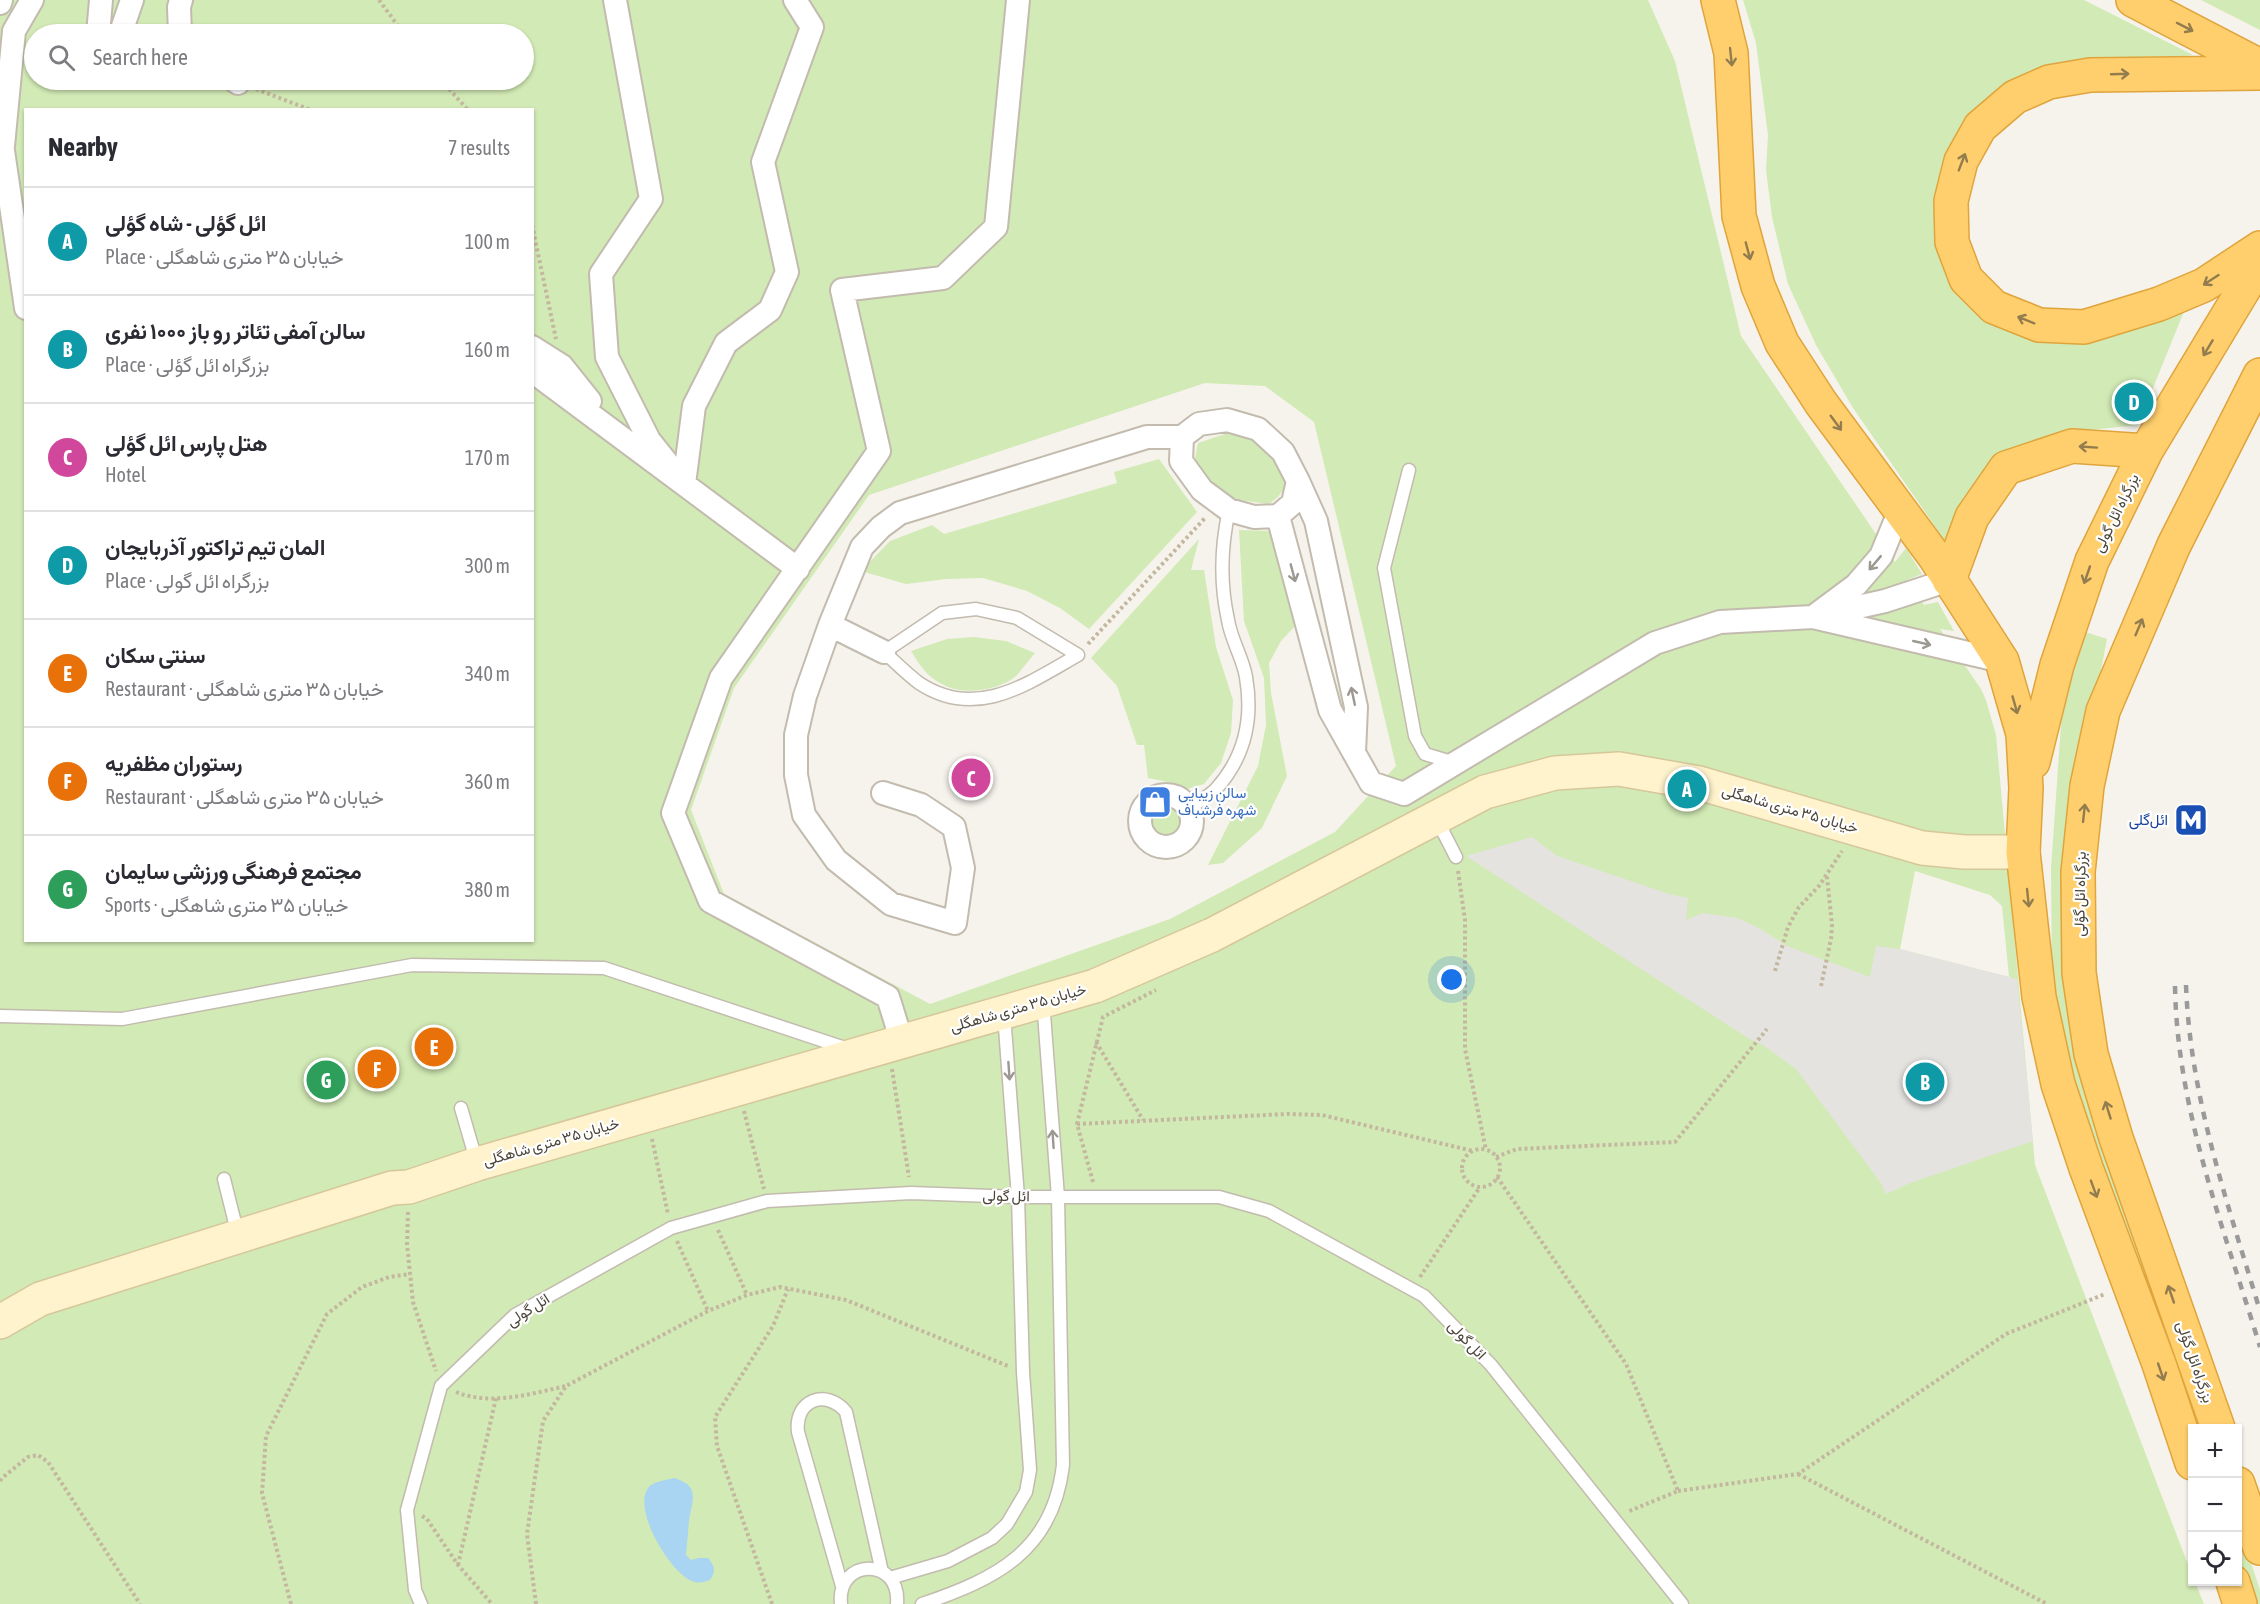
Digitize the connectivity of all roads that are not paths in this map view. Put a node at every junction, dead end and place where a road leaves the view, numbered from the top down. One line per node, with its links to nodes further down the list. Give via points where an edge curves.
1 (32, 0): 15 (street, via 14,31)
2 (101, 0): 10 (street)
3 (132, 0): 11 (street)
4 (181, 0): 12 (street)
5 (615, 0): 27 (street, via 651,199 602,274 607,357 649,440)
6 (795, 0): 27 (street, via 812,27 763,162 787,272 770,310 726,343 694,406)
7 (1018, 0): 31 (street, via 996,227 943,278 842,290 879,451)
8 (1718, 0): 29 (highway, one-way to 29, via 1731,53 1740,216 1758,286 1782,343)
9 (2133, 0): 13 (highway, one-way to 13)
10 (99, 24)
11 (124, 24)
12 (180, 24)
13 (2260, 66)
14 (2260, 73): 16 (highway, one-way to 14, via 2204,285 2158,304 2084,327 2039,325 1994,307 1966,279 1952,242 1951,201 1961,161 1980,127 2015,97 2049,82 2090,75)
15 (2, 139): 18 (street)
16 (2260, 248)
17 (2260, 262): 24 (highway, بزرگراه ائل گولی, one-way to 24)
18 (24, 294)
19 (534, 348): 23 (street, via 562,366)
20 (534, 372): 23 (street)
21 (2256, 386): 56 (highway, بزرگراه ائل گؤلی, one-way to 21, via 2116,1138 2091,1054 2079,973 2078,872 2087,786 2103,711 2174,545)
22 (1182, 437): 26 (street, via 1199,424 1227,420 1258,429 1283,452); 28 (street, via 1181,461 1202,490); 34 (street, via 1147,437 900,513 862,548)
23 (625, 440): 27 (street)
24 (2146, 451): 32 (highway, one-way to 32, via 2072,446 2006,468 1972,517); 39 (highway, بزرگراه ائل گولی, one-way to 39, via 2092,561 2057,666)
25 (1409, 470): 38 (lane, via 1384,568 1415,736 1425,754)
26 (1298, 481): 30 (street, via 1293,503); 37 (street, one-way to 26, via 1356,707 1316,521)
27 (684, 484): 31 (street)
28 (1224, 507): 30 (street, via 1254,517); 41 (lane, via 1223,576 1228,621 1246,676 1249,713 1240,754 1215,790)
29 (1900, 510): 32 (highway); 33 (street, one-way to 33, via 1881,556 1856,585)
30 (1278, 516): 37 (street, one-way to 37, via 1330,710)
31 (798, 569): 48 (street, via 721,678 673,813 710,901 888,997)
32 (1949, 580): 33 (street, via 1886,601); 36 (highway)
33 (1813, 617): 36 (street, one-way to 36); 38 (street, via 1720,622 1654,643)
34 (830, 624): 35 (street); 40 (street, via 796,735 796,776 804,815 836,860 891,904 956,923 963,868 954,827 921,804)
35 (884, 652): 35 (lane, via 942,613 976,609 1017,618 1078,655 1024,686 982,700 950,698 920,683)
36 (2002, 661): 39 (highway, one-way to 39, via 2024,734)
37 (1353, 754): 38 (street, via 1371,783 1404,794)
38 (1455, 763)
39 (2026, 788): 43 (highway)
40 (883, 793)
41 (1190, 807)
42 (1436, 818): 43 (street, خیابان ۳۵ متری شاهگلی, via 1485,792 1545,775 1619,769 1699,783 1922,848); 44 (lane); 45 (street, خیابان ۳۵ متری شاهگلی, via 1212,934 1095,986)
43 (2023, 852): 57 (highway, one-way to 57, via 2039,997 2058,1084)
44 (1456, 856)
45 (1043, 1000): 46 (street, خیابان ۳۵ متری شاهگلی); 53 (lane, one-way to 45)
46 (1004, 1012): 48 (street, خیابان ۳۵ متری شاهگلی); 52 (lane, one-way to 52)
47 (0, 1016): 48 (lane, via 122,1019 412,965 604,968)
48 (884, 1047): 50 (street, خیابان ۳۵ متری شاهگلی)
49 (461, 1108): 50 (lane)
50 (477, 1164): 54 (street, خیابان ۳۵ متری شاهگلی)
51 (224, 1179): 54 (lane)
52 (1018, 1197): 53 (lane, ائل گولی); 60 (lane, via 1030,1470 1026,1492 1007,1524 992,1538 956,1557); 63 (lane, ائل گولی, via 911,1193 767,1201 671,1228 515,1315 441,1386 407,1510 415,1590)
53 (1058, 1197): 66 (lane, via 1063,1465 1056,1503 1034,1540 1019,1556 984,1580); 67 (lane, ائل گولی, via 1219,1197 1269,1211 1424,1296 1491,1365)
54 (238, 1236): 55 (street, خیابان ۳۵ متری شاهگلی, via 40,1299)
55 (0, 1322)
56 (2217, 1424)
57 (2188, 1449)
58 (2242, 1496): 59 (highway)
59 (2260, 1548)
60 (886, 1575): 61 (lane, via 863,1569 847,1578); 61 (lane, via 846,1412 833,1401 817,1400 798,1415 798,1432); 65 (lane, via 895,1586)
61 (842, 1586): 64 (lane)
62 (2235, 1586): 68 (highway)
63 (421, 1604)
64 (841, 1604)
65 (897, 1604)
66 (922, 1604)
67 (1682, 1604)
68 (2240, 1604)

